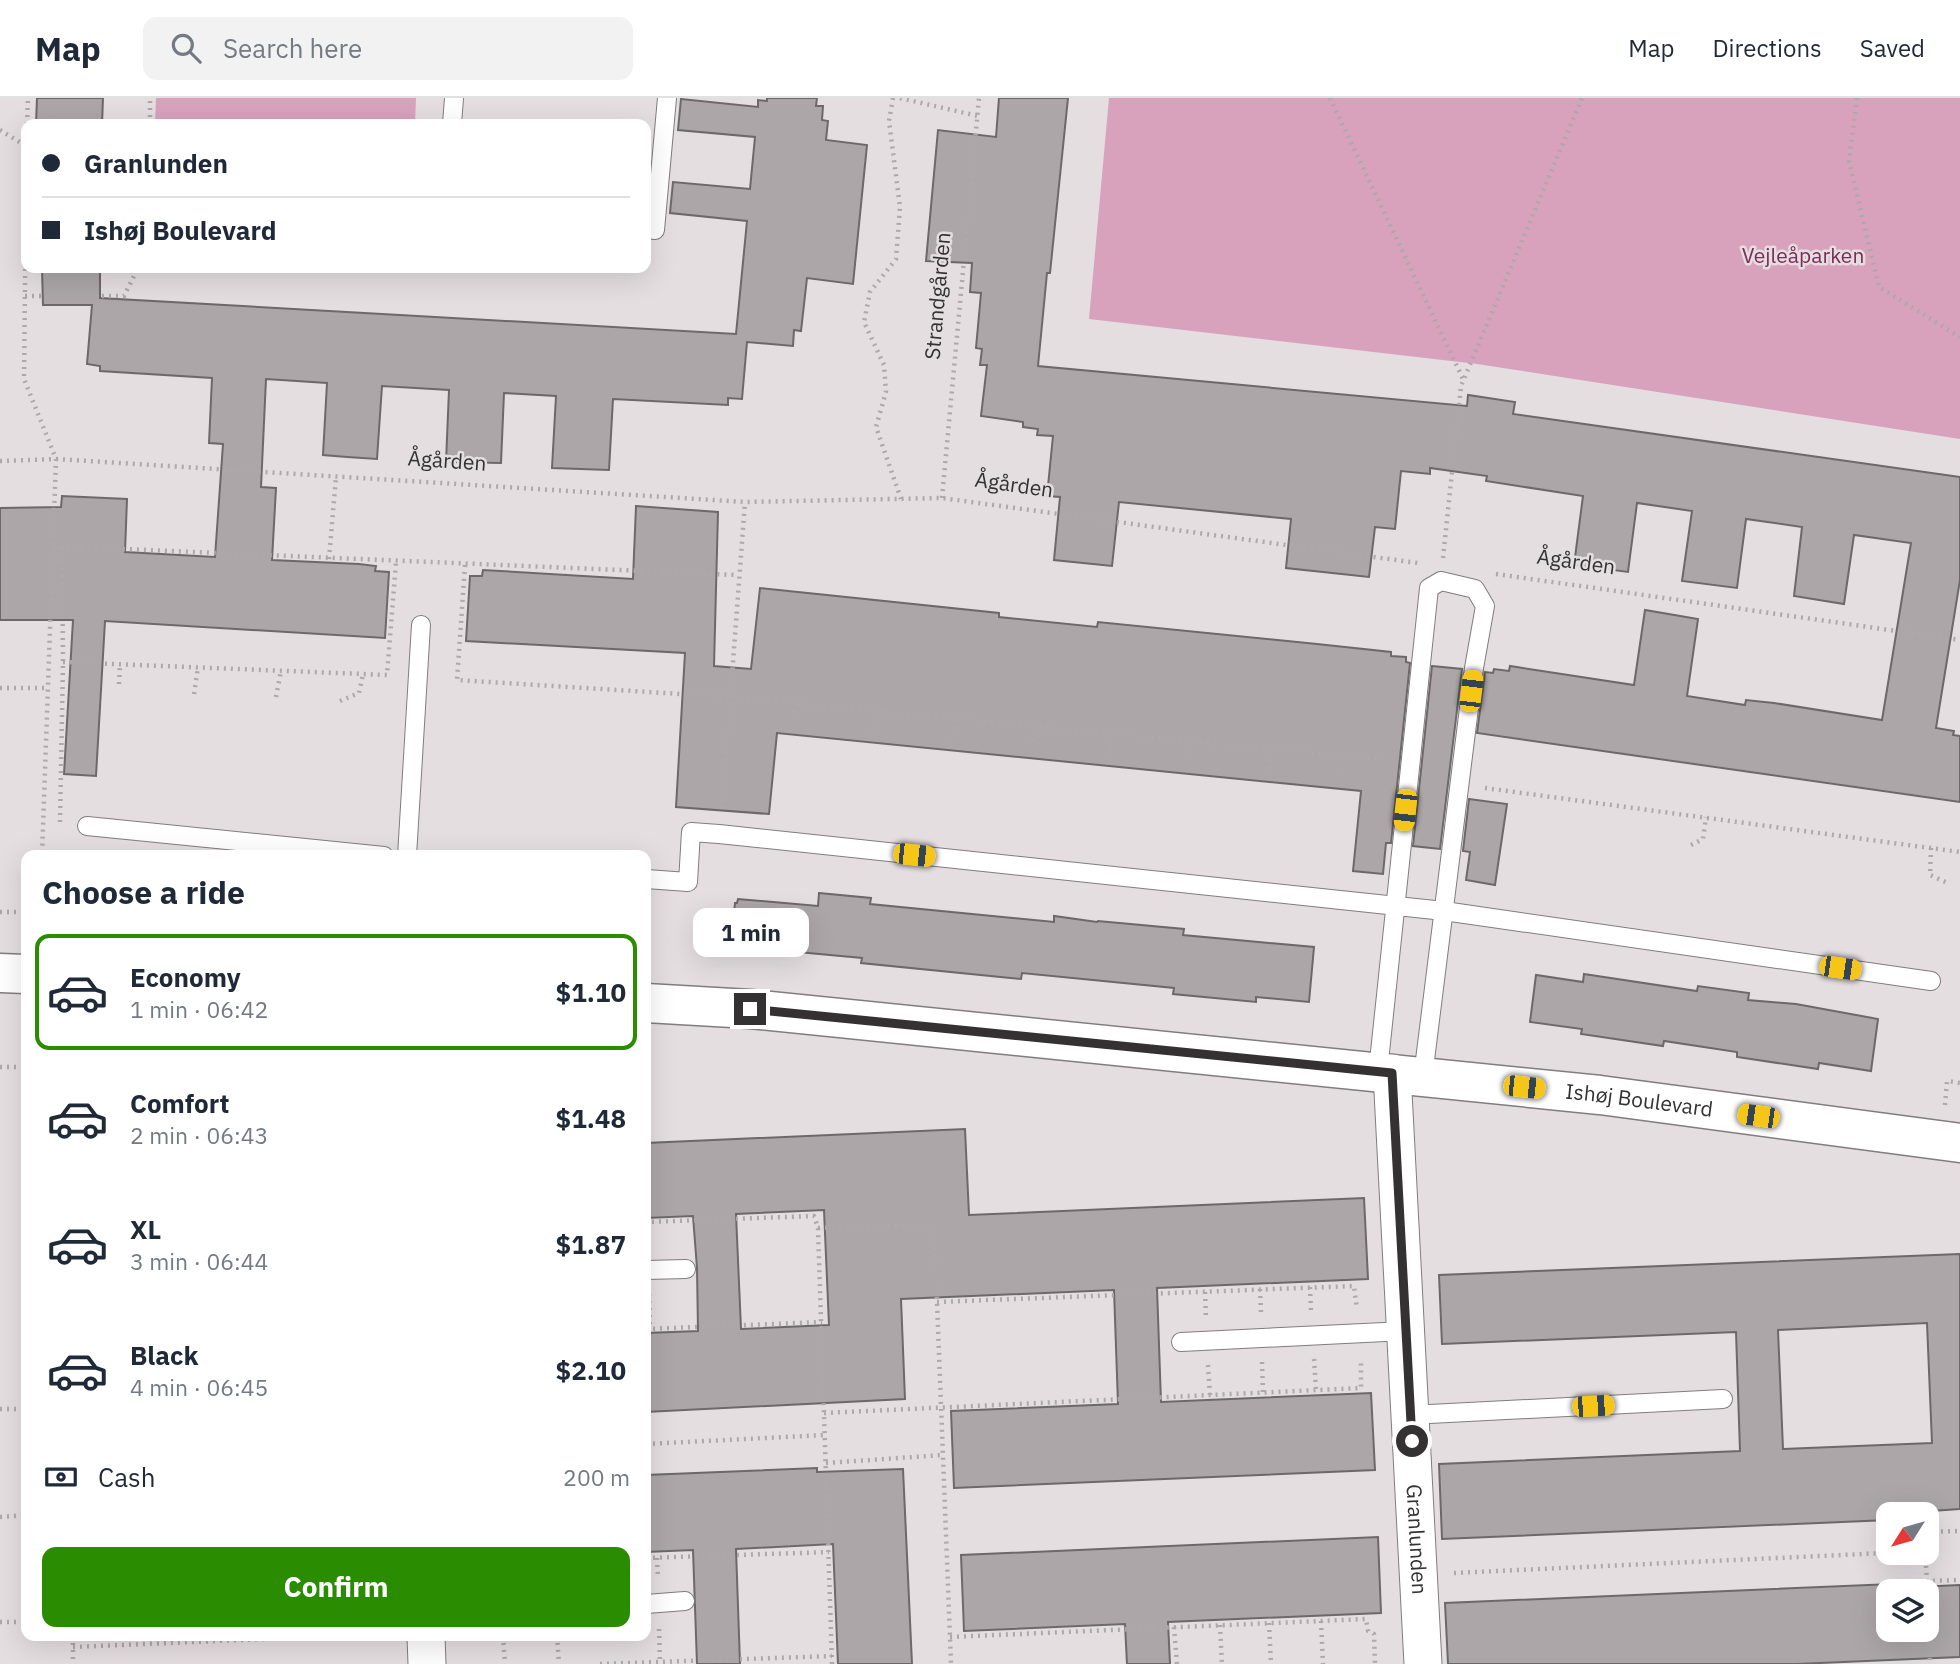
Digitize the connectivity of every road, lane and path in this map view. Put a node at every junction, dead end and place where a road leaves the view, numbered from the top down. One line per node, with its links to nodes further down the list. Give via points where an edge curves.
1 (28, 98): 12 (path)
2 (150, 98): 13 (path)
3 (454, 98): 14 (lane)
4 (667, 98): 17 (lane, via 655,230)
5 (894, 98): 27 (path, via 889,121 900,207 896,259 870,292 864,322 884,365 886,391 876,427)
6 (900, 98): 11 (path)
7 (979, 98): 11 (path, Strandgården)
8 (1330, 98): 22 (path)
9 (1582, 98): 22 (path)
10 (1857, 98): 21 (path, via 1849,161 1879,287)
11 (978, 116): 26 (path, Strandgården)
12 (27, 119)
13 (150, 119)
14 (452, 119)
15 (0, 130): 16 (path)
16 (21, 143)
17 (651, 230)
18 (24, 273): 20 (path)
19 (136, 273): 20 (path, via 124,296)
20 (24, 296): 23 (path, via 24,379)
21 (1960, 337)
22 (1464, 380): 35 (path)
23 (56, 459): 24 (path, Ågården); 25 (path, Ågården); 29 (path)
24 (0, 461)
25 (336, 477): 28 (path, Ågården); 31 (path)
26 (942, 498): 27 (path, Ågården); 34 (path, Ågården)
27 (901, 499): 28 (path, Ågården)
28 (745, 502): 37 (path)
29 (52, 546): 30 (path); 47 (path)
30 (61, 547): 31 (path); 40 (path)
31 (329, 559): 32 (path)
32 (396, 562): 33 (path); 44 (path, via 387,675)
33 (465, 565): 37 (path); 50 (path, via 457,680)
34 (1428, 565)
35 (1442, 566)
36 (1495, 574): 39 (path, Ågården)
37 (738, 575): 50 (path)
38 (421, 625): 77 (lane)
39 (1960, 639)
40 (63, 662): 41 (path); 71 (path, via 60,826)
41 (120, 664): 42 (path); 45 (path)
42 (198, 667): 43 (path); 48 (path)
43 (281, 671): 44 (path); 49 (path)
44 (363, 674): 51 (path, via 359,693)
45 (119, 684)
46 (0, 688): 47 (path)
47 (47, 688): 75 (path)
48 (194, 694)
49 (276, 696)
50 (729, 697): 52 (path); 72 (path)
51 (340, 701)
52 (798, 704): 53 (path); 54 (path)
53 (875, 711): 55 (path); 57 (path)
54 (793, 719)
55 (956, 719): 56 (path); 59 (path)
56 (1040, 727): 58 (path); 61 (path, via 1038,739)
57 (873, 730)
58 (1111, 734): 60 (path); 63 (path)
59 (949, 741)
60 (1191, 741): 62 (path); 64 (path)
61 (1026, 742)
62 (1272, 749): 65 (path); 67 (path)
63 (1110, 753)
64 (1189, 756)
65 (1345, 756): 66 (path); 68 (path)
66 (1410, 762): 69 (lane, via 1429,588 1441,580 1475,589 1485,606); 81 (lane)
67 (1269, 769)
68 (1343, 772)
69 (1460, 784): 70 (path); 82 (lane)
70 (1706, 817): 73 (path, via 1703,839); 74 (path)
71 (87, 825): 76 (lane)
72 (719, 834): 79 (lane, via 691,832 688,882); 81 (lane)
73 (1691, 845)
74 (1931, 848): 78 (path); 80 (path, via 1930,875)
75 (42, 850)
76 (327, 850)
77 (407, 850)
78 (1960, 852)
79 (651, 879)
80 (1950, 884)
81 (1396, 906): 82 (lane); 91 (lane)
82 (1444, 911): 87 (lane); 91 (lane)
83 (0, 912): 84 (path)
84 (21, 912)
85 (0, 973): 86 (street)
86 (21, 974)
87 (1931, 981)
88 (651, 1003): 91 (street, Ishøj Boulevard, via 750,1009)
89 (0, 1067): 90 (path)
90 (21, 1067)
91 (1398, 1073): 94 (street, Ishøj Boulevard); 102 (street, Granlunden)
92 (1947, 1081): 93 (path)
93 (1960, 1083)
94 (1960, 1143)
95 (651, 1222): 96 (path, via 814,1216)
96 (818, 1228): 99 (path, via 934,1224); 100 (path)
97 (686, 1269): 98 (lane)
98 (651, 1270)
99 (937, 1302): 103 (path, via 1354,1286); 108 (path)
100 (822, 1322): 101 (path); 109 (path)
101 (651, 1329)
102 (1405, 1331): 103 (lane); 110 (street, Granlunden)
103 (1360, 1334): 104 (lane); 108 (path, via 1361,1388)
104 (1181, 1342)
105 (1723, 1399): 110 (lane)
106 (0, 1409): 107 (path)
107 (21, 1409)
108 (941, 1409): 109 (path); 113 (path)
109 (824, 1413): 111 (path)
110 (1410, 1415): 122 (street, Granlunden)
111 (825, 1435): 112 (path); 114 (path)
112 (651, 1444)
113 (943, 1455): 114 (path); 133 (path)
114 (826, 1463): 119 (path)
115 (21, 1516): 116 (path)
116 (0, 1517)
117 (1960, 1531): 118 (path)
118 (1939, 1532)
119 (829, 1552): 121 (path); 141 (path)
120 (1876, 1553): 122 (path)
121 (651, 1558)
122 (1419, 1574): 154 (street, Granlunden)
123 (1960, 1580): 124 (path)
124 (1939, 1581)
125 (685, 1601): 126 (lane)
126 (651, 1604)
127 (1321, 1620): 130 (path); 152 (path); 153 (path, via 1366,1619 1368,1631 1374,1634)
128 (0, 1622): 129 (path)
129 (21, 1622)
130 (1269, 1623): 131 (path); 151 (path)
131 (1220, 1625): 132 (path); 150 (path)
132 (1174, 1627): 133 (path); 149 (path)
133 (950, 1637): 148 (path)
134 (73, 1641): 140 (path)
135 (212, 1641): 140 (path)
136 (426, 1641): 143 (street)
137 (503, 1641): 144 (path)
138 (557, 1641): 145 (path)
139 (1929, 1642): 155 (path)
140 (73, 1647): 142 (path)
141 (832, 1656): 146 (path); 147 (path)
142 (73, 1664)
143 (427, 1664)
144 (505, 1664)
145 (559, 1664)
146 (600, 1664)
147 (832, 1664)
148 (951, 1664)
149 (1177, 1664)
150 (1222, 1664)
151 (1271, 1664)
152 (1322, 1664)
153 (1375, 1664)
154 (1423, 1664)
155 (1930, 1664)

